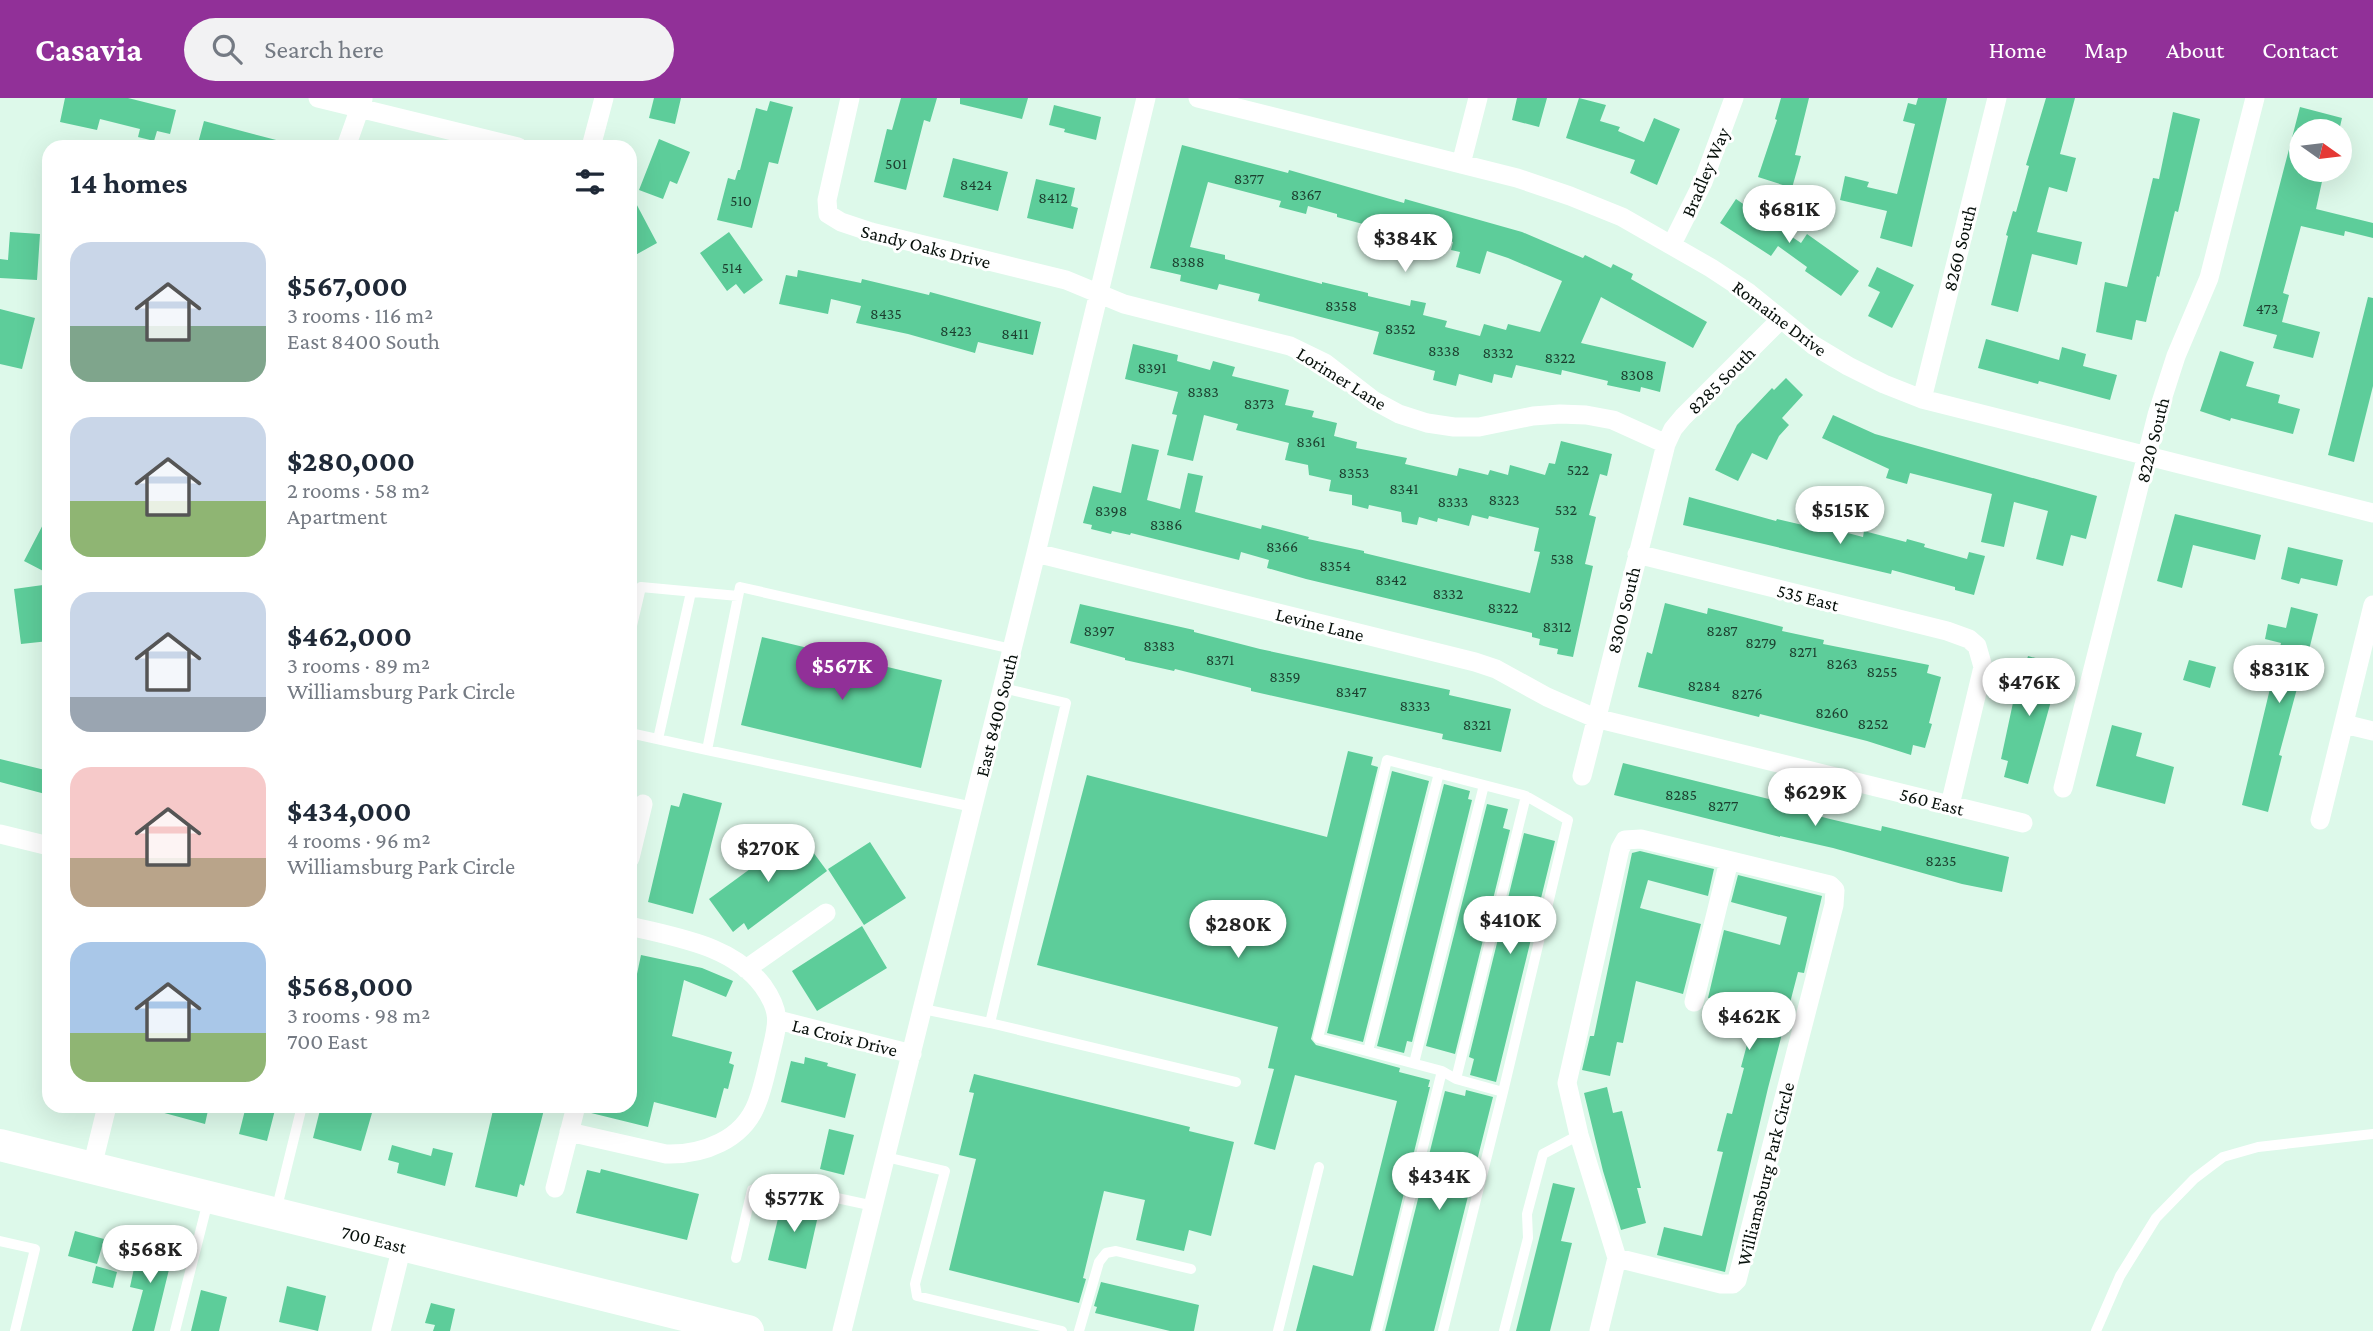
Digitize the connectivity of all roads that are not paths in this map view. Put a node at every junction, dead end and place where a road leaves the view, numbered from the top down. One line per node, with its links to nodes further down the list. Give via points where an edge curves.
1 (318, 98): 10 (street)
2 (604, 98): 13 (street)
3 (850, 98): 16 (street, Sandy Oaks Drive, via 829,184 828,214 856,228 1066,280)
4 (1146, 98): 16 (street, East 8400 South)
5 (1198, 98): 14 (street, Romaine Drive)
6 (1478, 98): 14 (street)
7 (1734, 98): 15 (street, Bradley Way, via 1703,182)
8 (1997, 98): 18 (street, 8260 South)
9 (2255, 98): 20 (street, 8220 South, via 2210,278 2166,385)
10 (362, 103): 11 (street); 12 (street)
11 (349, 140)
12 (493, 140)
13 (593, 140)
14 (1461, 163): 15 (street, Romaine Drive, via 1570,196)
15 (1672, 244): 17 (street, Romaine Drive, via 1749,293)
16 (1099, 294): 19 (street, Lorimer Lane, via 1290,346 1325,363 1373,400 1427,423 1479,427 1533,416 1586,415 1613,420); 22 (street, East 8400 South)
17 (1781, 320): 18 (street, Romaine Drive, via 1848,366); 19 (street, 8285 South, via 1683,417)
18 (1922, 399): 20 (street, Romaine Drive)
19 (1666, 444): 23 (street, 8300 South)
20 (2148, 456): 21 (street, Romaine Drive); 39 (street, 8220 South)
21 (2373, 513)
22 (1036, 553): 28 (street, East 8400 South); 30 (street, Levine Lane, via 1475,662)
23 (1637, 554): 30 (street, 8300 South); 42 (street, 535 East, via 1969,639 1982,656 1982,679)
24 (691, 592): 25 (lane); 26 (lane, via 641,587); 34 (lane)
25 (738, 596): 28 (lane, via 740,587); 35 (lane)
26 (637, 604)
27 (2373, 605): 31 (street)
28 (1012, 649): 29 (street, East 8400 South)
29 (1003, 688): 43 (street, East 8400 South); 56 (lane, via 1066,703)
30 (1595, 718): 37 (street, 8300 South); 42 (street, 560 East)
31 (2344, 724): 32 (street); 44 (street)
32 (2373, 731)
33 (637, 734): 34 (lane)
34 (658, 739): 35 (lane)
35 (707, 750): 43 (lane)
36 (1438, 773): 38 (lane); 57 (lane); 57 (lane, via 1387,760 1318,1038)
37 (1582, 776)
38 (1484, 785): 40 (lane); 59 (lane)
39 (2063, 788)
40 (1526, 796): 61 (lane); 63 (lane, via 1568,820)
41 (643, 804): 46 (street)
42 (1950, 805): 45 (street, 560 East)
43 (973, 807): 54 (street, East 8400 South)
44 (2320, 820)
45 (2023, 823)
46 (637, 829)
47 (0, 834): 48 (street)
48 (42, 844)
49 (1729, 861): 53 (street); 69 (street, Williamsburg Park Circle, via 1641,839 1625,840 1620,849 1567,1083); 81 (street, Williamsburg Park Circle, via 1823,882 1835,890 1739,1275 1733,1284 1721,1284)
50 (826, 913): 52 (street)
51 (637, 928): 52 (street, via 711,947)
52 (746, 969): 55 (street, via 763,986)
53 (1694, 1002)
54 (923, 1009): 56 (lane); 58 (street, East 8400 South)
55 (778, 1020): 58 (street, La Croix Drive); 67 (street, via 757,1104 732,1136 682,1155)
56 (990, 1023): 62 (lane)
57 (1368, 1051): 59 (lane)
58 (912, 1054): 71 (street, East 8400 South)
59 (1414, 1063): 60 (lane)
60 (1442, 1071): 61 (lane); 92 (lane)
61 (1456, 1079): 63 (lane)
62 (1236, 1082)
63 (1503, 1092): 93 (lane)
64 (105, 1113): 72 (street)
65 (300, 1113): 77 (lane)
66 (574, 1113): 67 (street)
67 (569, 1132): 74 (street)
68 (2373, 1134): 96 (lane, via 2258,1147 2223,1157 2193,1179 2156,1219 2120,1276)
69 (1579, 1135): 81 (street, Williamsburg Park Circle); 94 (lane, via 1543,1154)
70 (0, 1145): 72 (main road, 700 East)
71 (887, 1157): 76 (street, East 8400 South); 89 (lane, via 944,1171 915,1284 917,1296)
72 (92, 1167): 75 (main road, 700 East)
73 (1319, 1167): 91 (lane)
74 (555, 1188)
75 (209, 1198): 77 (main road, 700 East); 85 (lane)
76 (874, 1206): 80 (lane, via 762,1186 752,1190); 88 (street, East 8400 South)
77 (275, 1214): 79 (main road, 700 East)
78 (0, 1241): 84 (lane, via 35,1250)
79 (402, 1246): 83 (main road, 700 East); 86 (street)
80 (736, 1258)
81 (1617, 1258): 95 (street)
82 (1191, 1269): 90 (lane, via 1116,1251 1105,1253)
83 (686, 1324): 87 (main road, 700 East)
84 (15, 1331)
85 (175, 1331)
86 (381, 1331)
87 (748, 1331)
88 (842, 1331)
89 (1062, 1331)
90 (1079, 1331)
91 (1278, 1331)
92 (1377, 1331)
93 (1443, 1331)
94 (1504, 1331)
95 (1600, 1331)
96 (2096, 1331)

